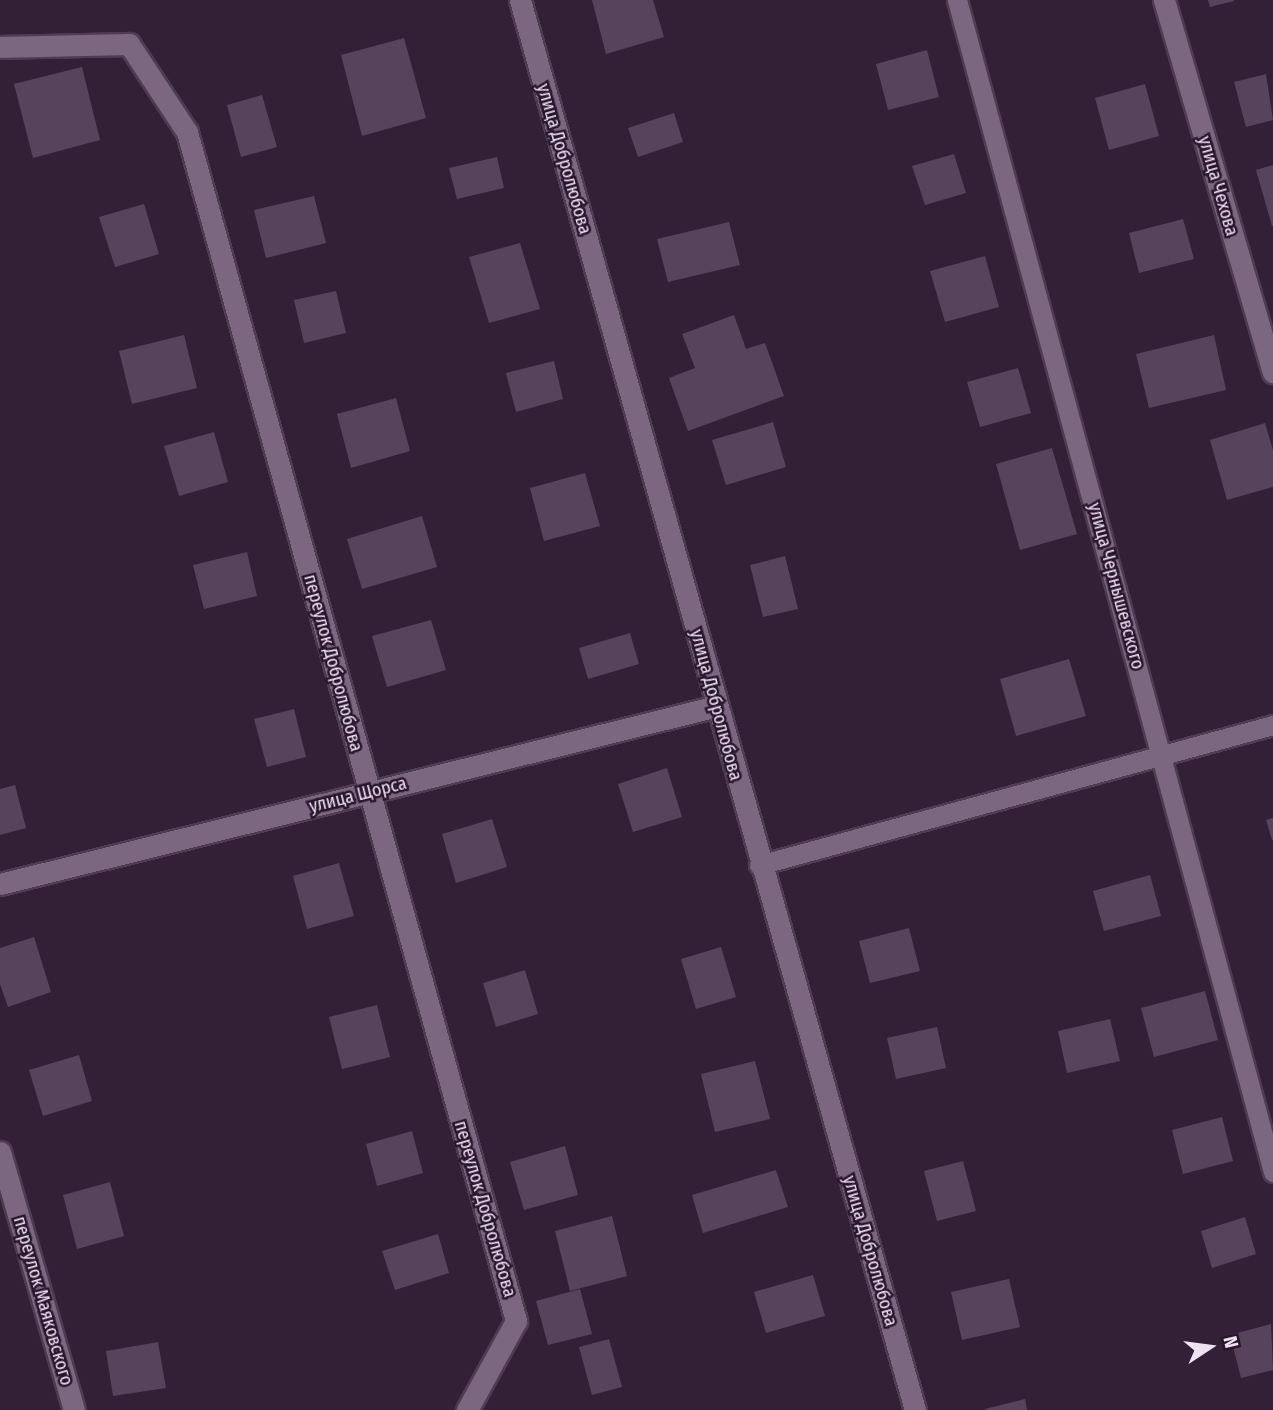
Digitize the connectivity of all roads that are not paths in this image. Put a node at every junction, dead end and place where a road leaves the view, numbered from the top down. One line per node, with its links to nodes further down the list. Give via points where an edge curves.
1 (520, 0): 7 (street, улица Добролюбова)
2 (957, 0): 9 (lane, улица Чернышевского)
3 (1164, 0): 5 (street, улица Чехова)
4 (0, 47): 10 (street, переулок Добролюбова, via 129,44 187,132)
5 (1270, 347): 6 (street, улица Чехова)
6 (1273, 372)
7 (717, 706): 10 (street, улица Щорса); 11 (street, улица Добролюбова)
8 (1273, 725): 9 (lane)
9 (1162, 756): 11 (lane); 14 (lane, улица Чернышевского)
10 (368, 792): 12 (street, улица Щорса); 16 (street, переулок Добролюбова, via 516,1321)
11 (759, 865): 17 (street, улица Добролюбова)
12 (0, 884)
13 (0, 1152): 15 (street, переулок Маяковского)
14 (1273, 1172)
15 (74, 1410)
16 (467, 1410)
17 (915, 1410)

